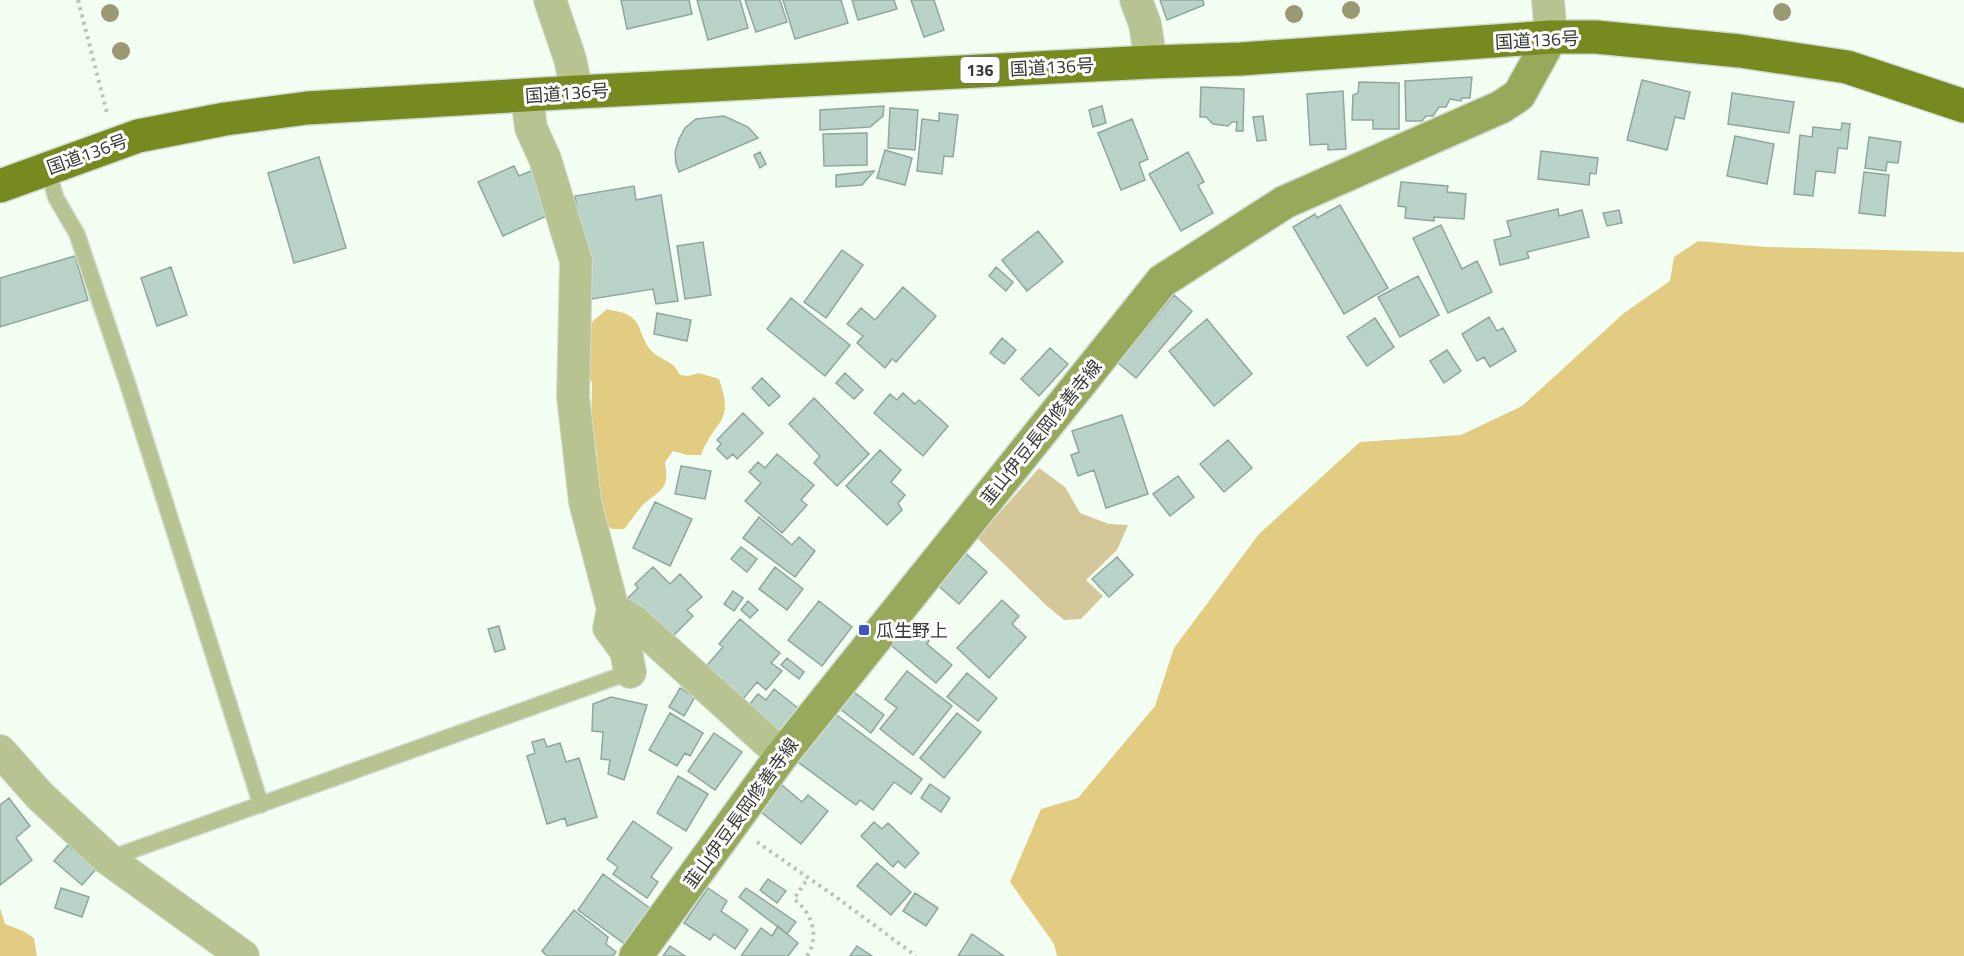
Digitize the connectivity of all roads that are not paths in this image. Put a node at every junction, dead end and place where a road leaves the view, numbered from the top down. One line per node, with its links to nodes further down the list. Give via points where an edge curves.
1 (550, 0): 6 (street)
2 (1136, 0): 5 (street, via 1145,24)
3 (1548, 0): 4 (street)
4 (1551, 38): 5 (highway, 国道136号 / 136); 8 (highway, 国道136号 / 136, via 1596,37 1740,51 1847,67); 14 (main road, 韮山伊豆長岡修善寺線, via 1519,95 1501,107 1285,202 1162,281)
5 (1151, 62): 6 (highway, 国道136号 / 136)
6 (577, 92): 7 (highway, 国道136号 / 136)
7 (527, 96): 9 (highway, 国道136号 / 136, via 307,108 225,118 138,136); 11 (street, via 531,128 545,159 576,261 573,397 585,502)
8 (1964, 106)
9 (47, 168): 10 (highway, 国道136号 / 136); 15 (lane, via 56,198 77,234 128,385)
10 (0, 186)
11 (613, 609): 12 (street, via 609,628 626,651); 14 (street, via 634,621)
12 (630, 672): 15 (lane)
13 (0, 751): 16 (street, via 40,796)
14 (782, 755): 18 (main road, 韮山伊豆長岡修善寺線)
15 (261, 805): 16 (lane)
16 (108, 860): 17 (street)
17 (243, 956)
18 (636, 956)

